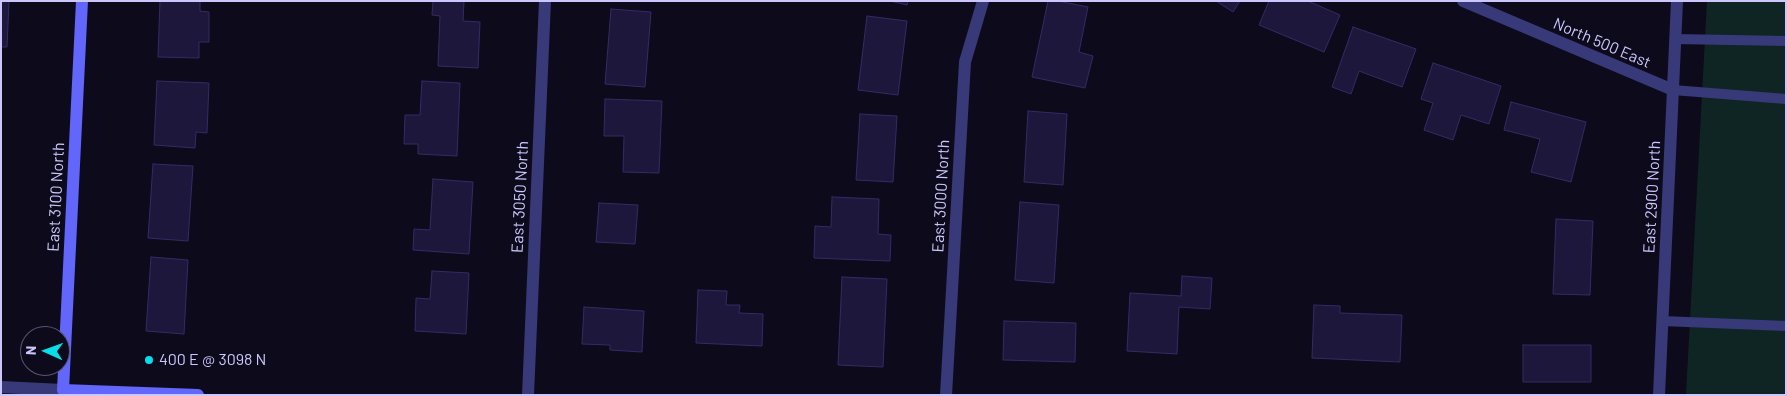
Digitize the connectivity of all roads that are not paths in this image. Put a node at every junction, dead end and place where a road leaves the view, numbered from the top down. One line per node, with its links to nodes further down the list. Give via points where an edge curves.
1 (82, 1): 13 (main road, East 3100 North)
2 (545, 1): 15 (street, East 3050 North)
3 (983, 1): 16 (street, East 3000 North, via 965,62)
4 (1463, 1): 8 (street, North 500 East)
5 (1677, 1): 6 (street, East 2900 North)
6 (1675, 39): 7 (lane); 8 (street, East 2900 North)
7 (1786, 41)
8 (1673, 90): 9 (lane); 10 (street, East 2900 North)
9 (1786, 99)
10 (1662, 321): 11 (lane); 17 (street, East 2900 North)
11 (1786, 326)
12 (1, 387): 13 (street)
13 (63, 392): 14 (main road)
14 (198, 395)
15 (528, 395)
16 (946, 395)
17 (1659, 395)

